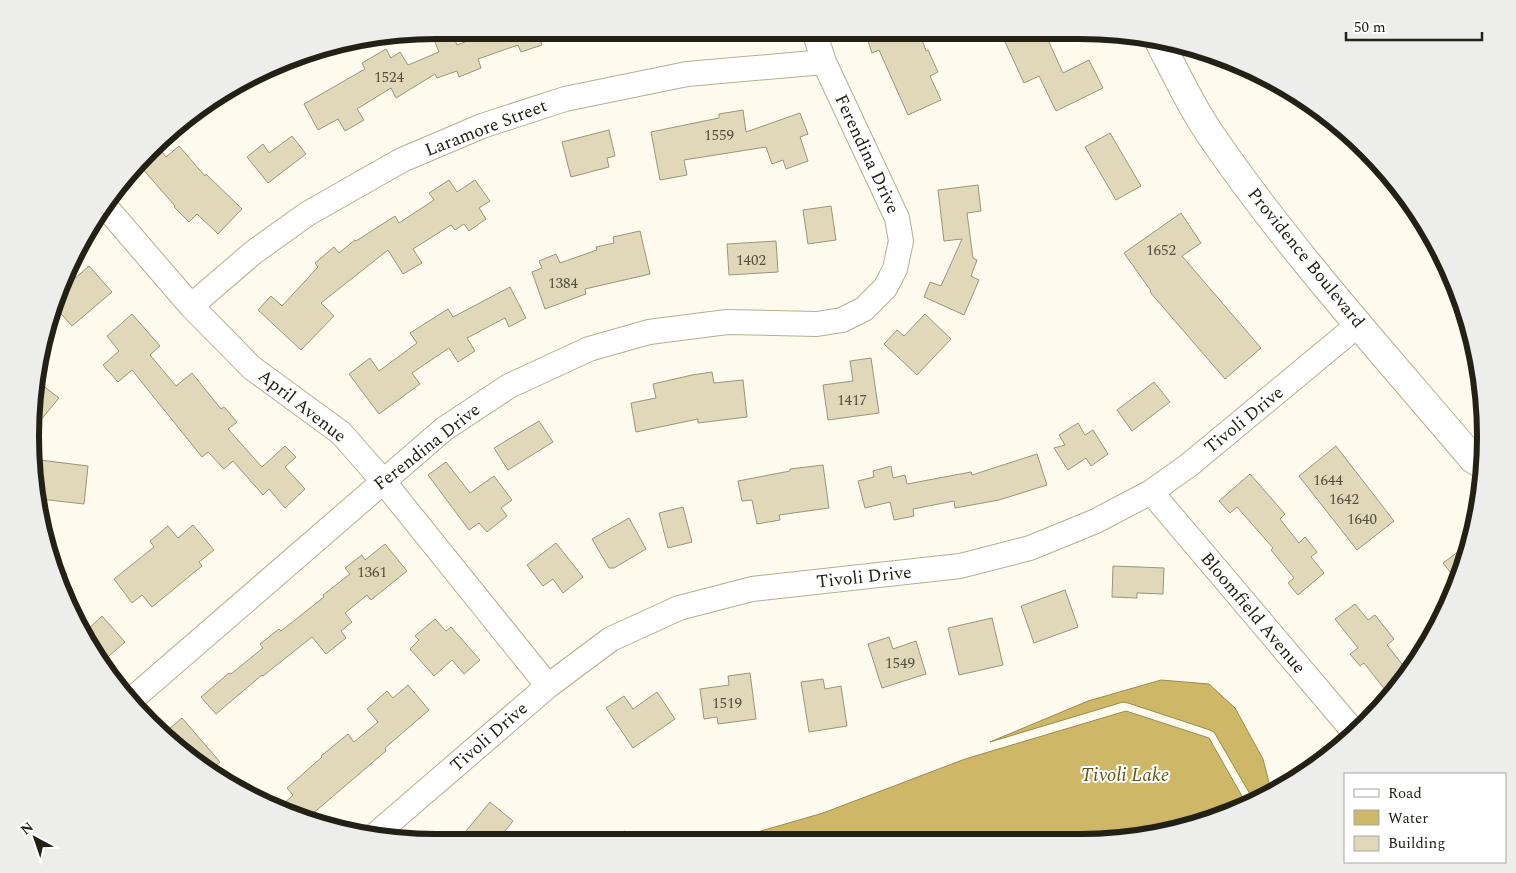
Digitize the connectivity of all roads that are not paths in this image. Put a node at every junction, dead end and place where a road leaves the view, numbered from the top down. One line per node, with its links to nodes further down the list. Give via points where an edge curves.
1 (817, 39): 3 (street, Ferendina Drive)
2 (1162, 47): 6 (main road, Providence Boulevard, via 1216,143 1275,223)
3 (824, 62): 5 (street, Laramore Street, via 687,74 565,99 482,126 402,160 307,214 254,252); 8 (street, Ferendina Drive, via 897,218 900,241 895,269 885,288 864,309 842,320 817,324 727,322 649,332 589,349 509,386 444,429)
4 (109, 211): 5 (street, April Avenue)
5 (191, 306): 8 (street, April Avenue, via 252,368 342,433)
6 (1359, 324): 7 (main road, Providence Boulevard); 9 (street, Tivoli Drive, via 1238,425)
7 (1476, 458)
8 (383, 481): 10 (street, April Avenue); 11 (street, Ferendina Drive)
9 (1151, 492): 10 (street, Tivoli Drive, via 1096,521 1030,548 960,566 752,589 679,608 611,639); 12 (street, Bloomfield Avenue)
10 (548, 686): 13 (street, Tivoli Drive)
11 (135, 697)
12 (1351, 728)
13 (380, 830)

